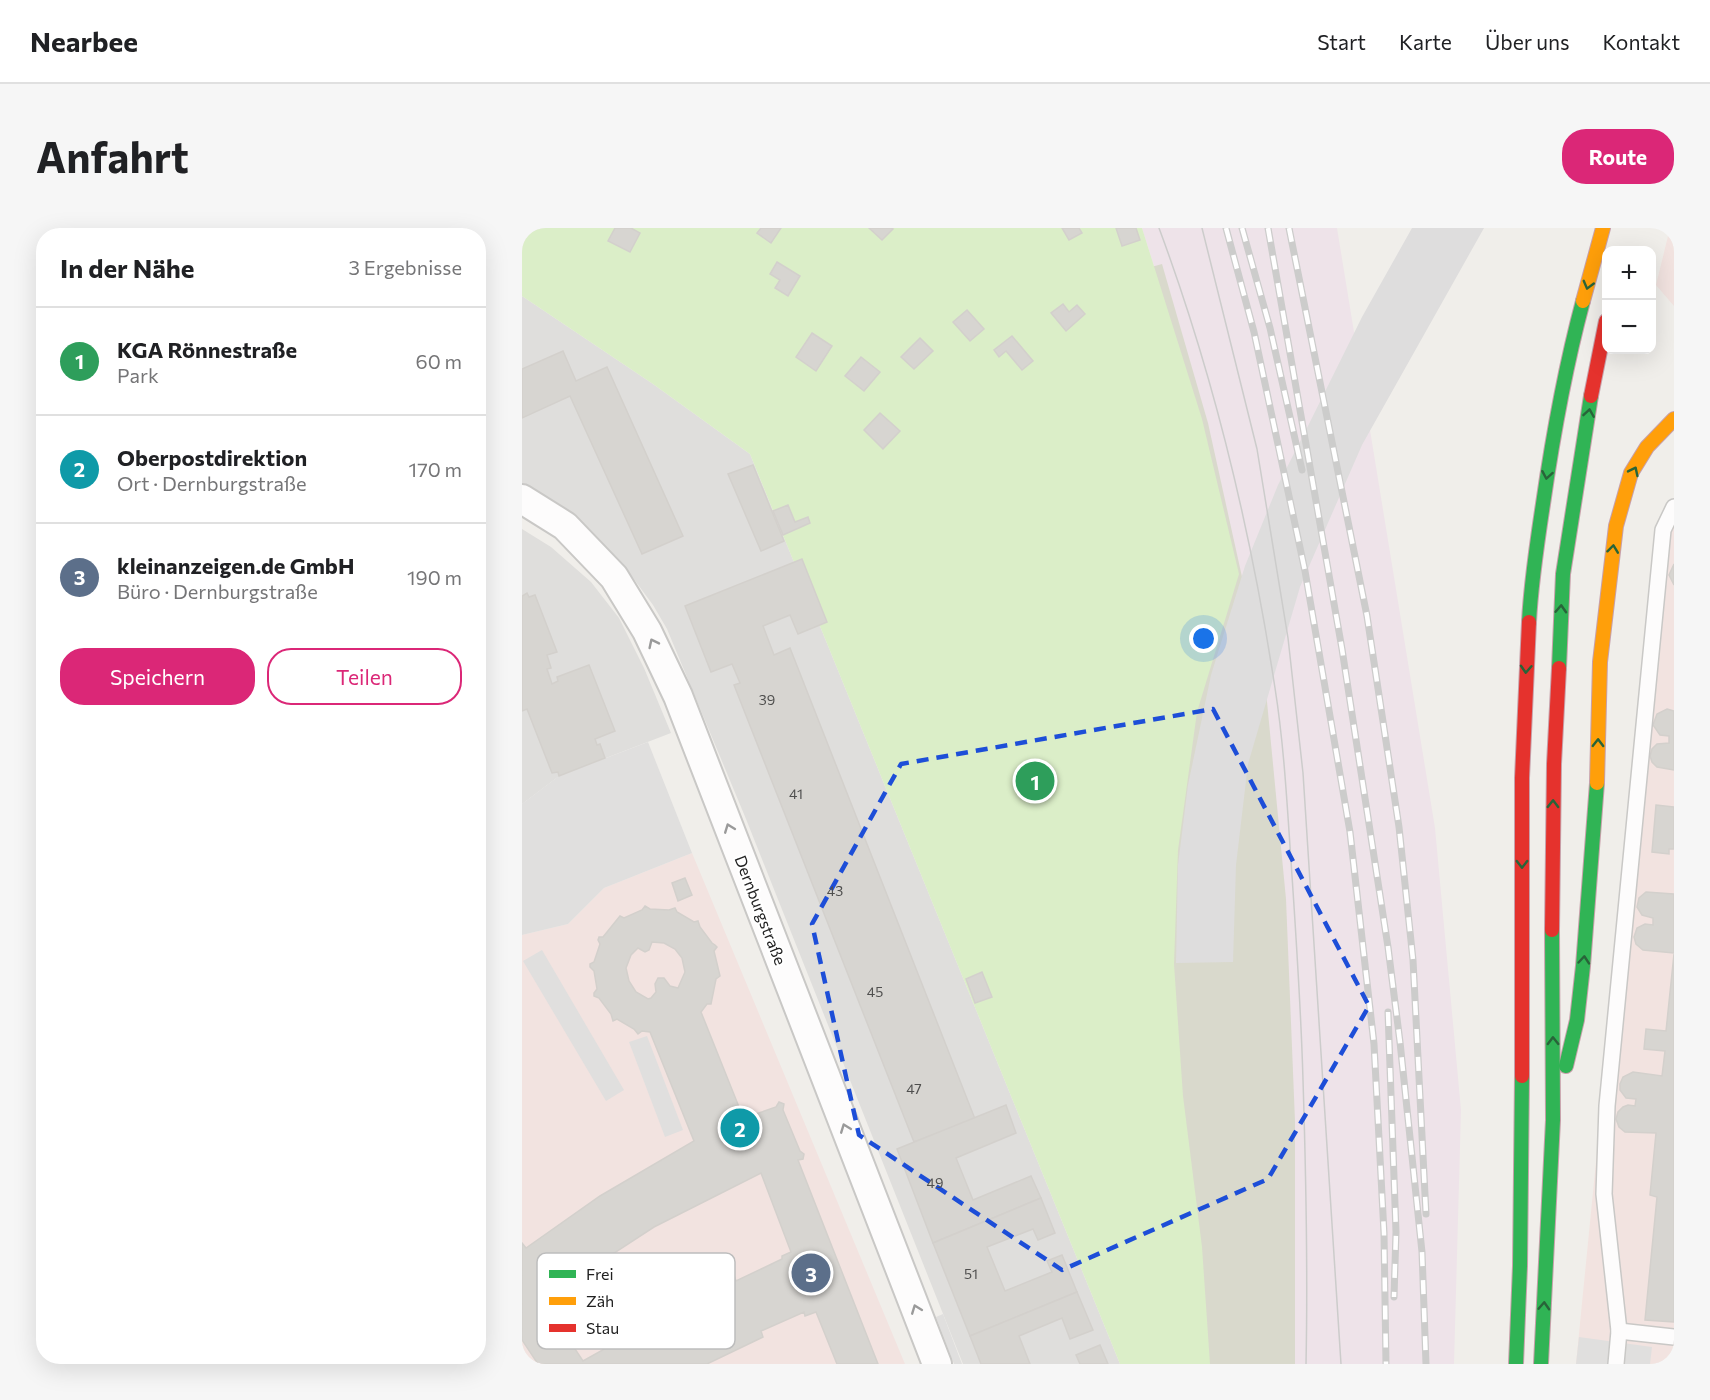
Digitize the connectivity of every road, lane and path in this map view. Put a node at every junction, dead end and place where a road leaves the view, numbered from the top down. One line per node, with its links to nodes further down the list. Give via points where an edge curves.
1 (1603, 228): 10 (highway, one-way to 10, via 1567,362 1532,579 1522,793 1522,1126)
2 (1602, 341): 6 (highway, one-way to 2, via 1554,764 1563,574)
3 (1674, 420): 6 (highway, one-way to 3, via 1577,1020 1583,966 1596,801 1600,662 1616,526 1631,472 1647,447)
4 (522, 499): 9 (street, Dernburgstraße, one-way to 4, via 668,674 614,577 565,526)
5 (1674, 507): 7 (lane, via 1663,530 1607,1106 1604,1194)
6 (1553, 1120): 11 (highway, one-way to 6)
7 (1620, 1330): 8 (lane); 12 (lane)
8 (1674, 1337)
9 (937, 1364)
10 (1516, 1364)
11 (1541, 1364)
12 (1616, 1364)

